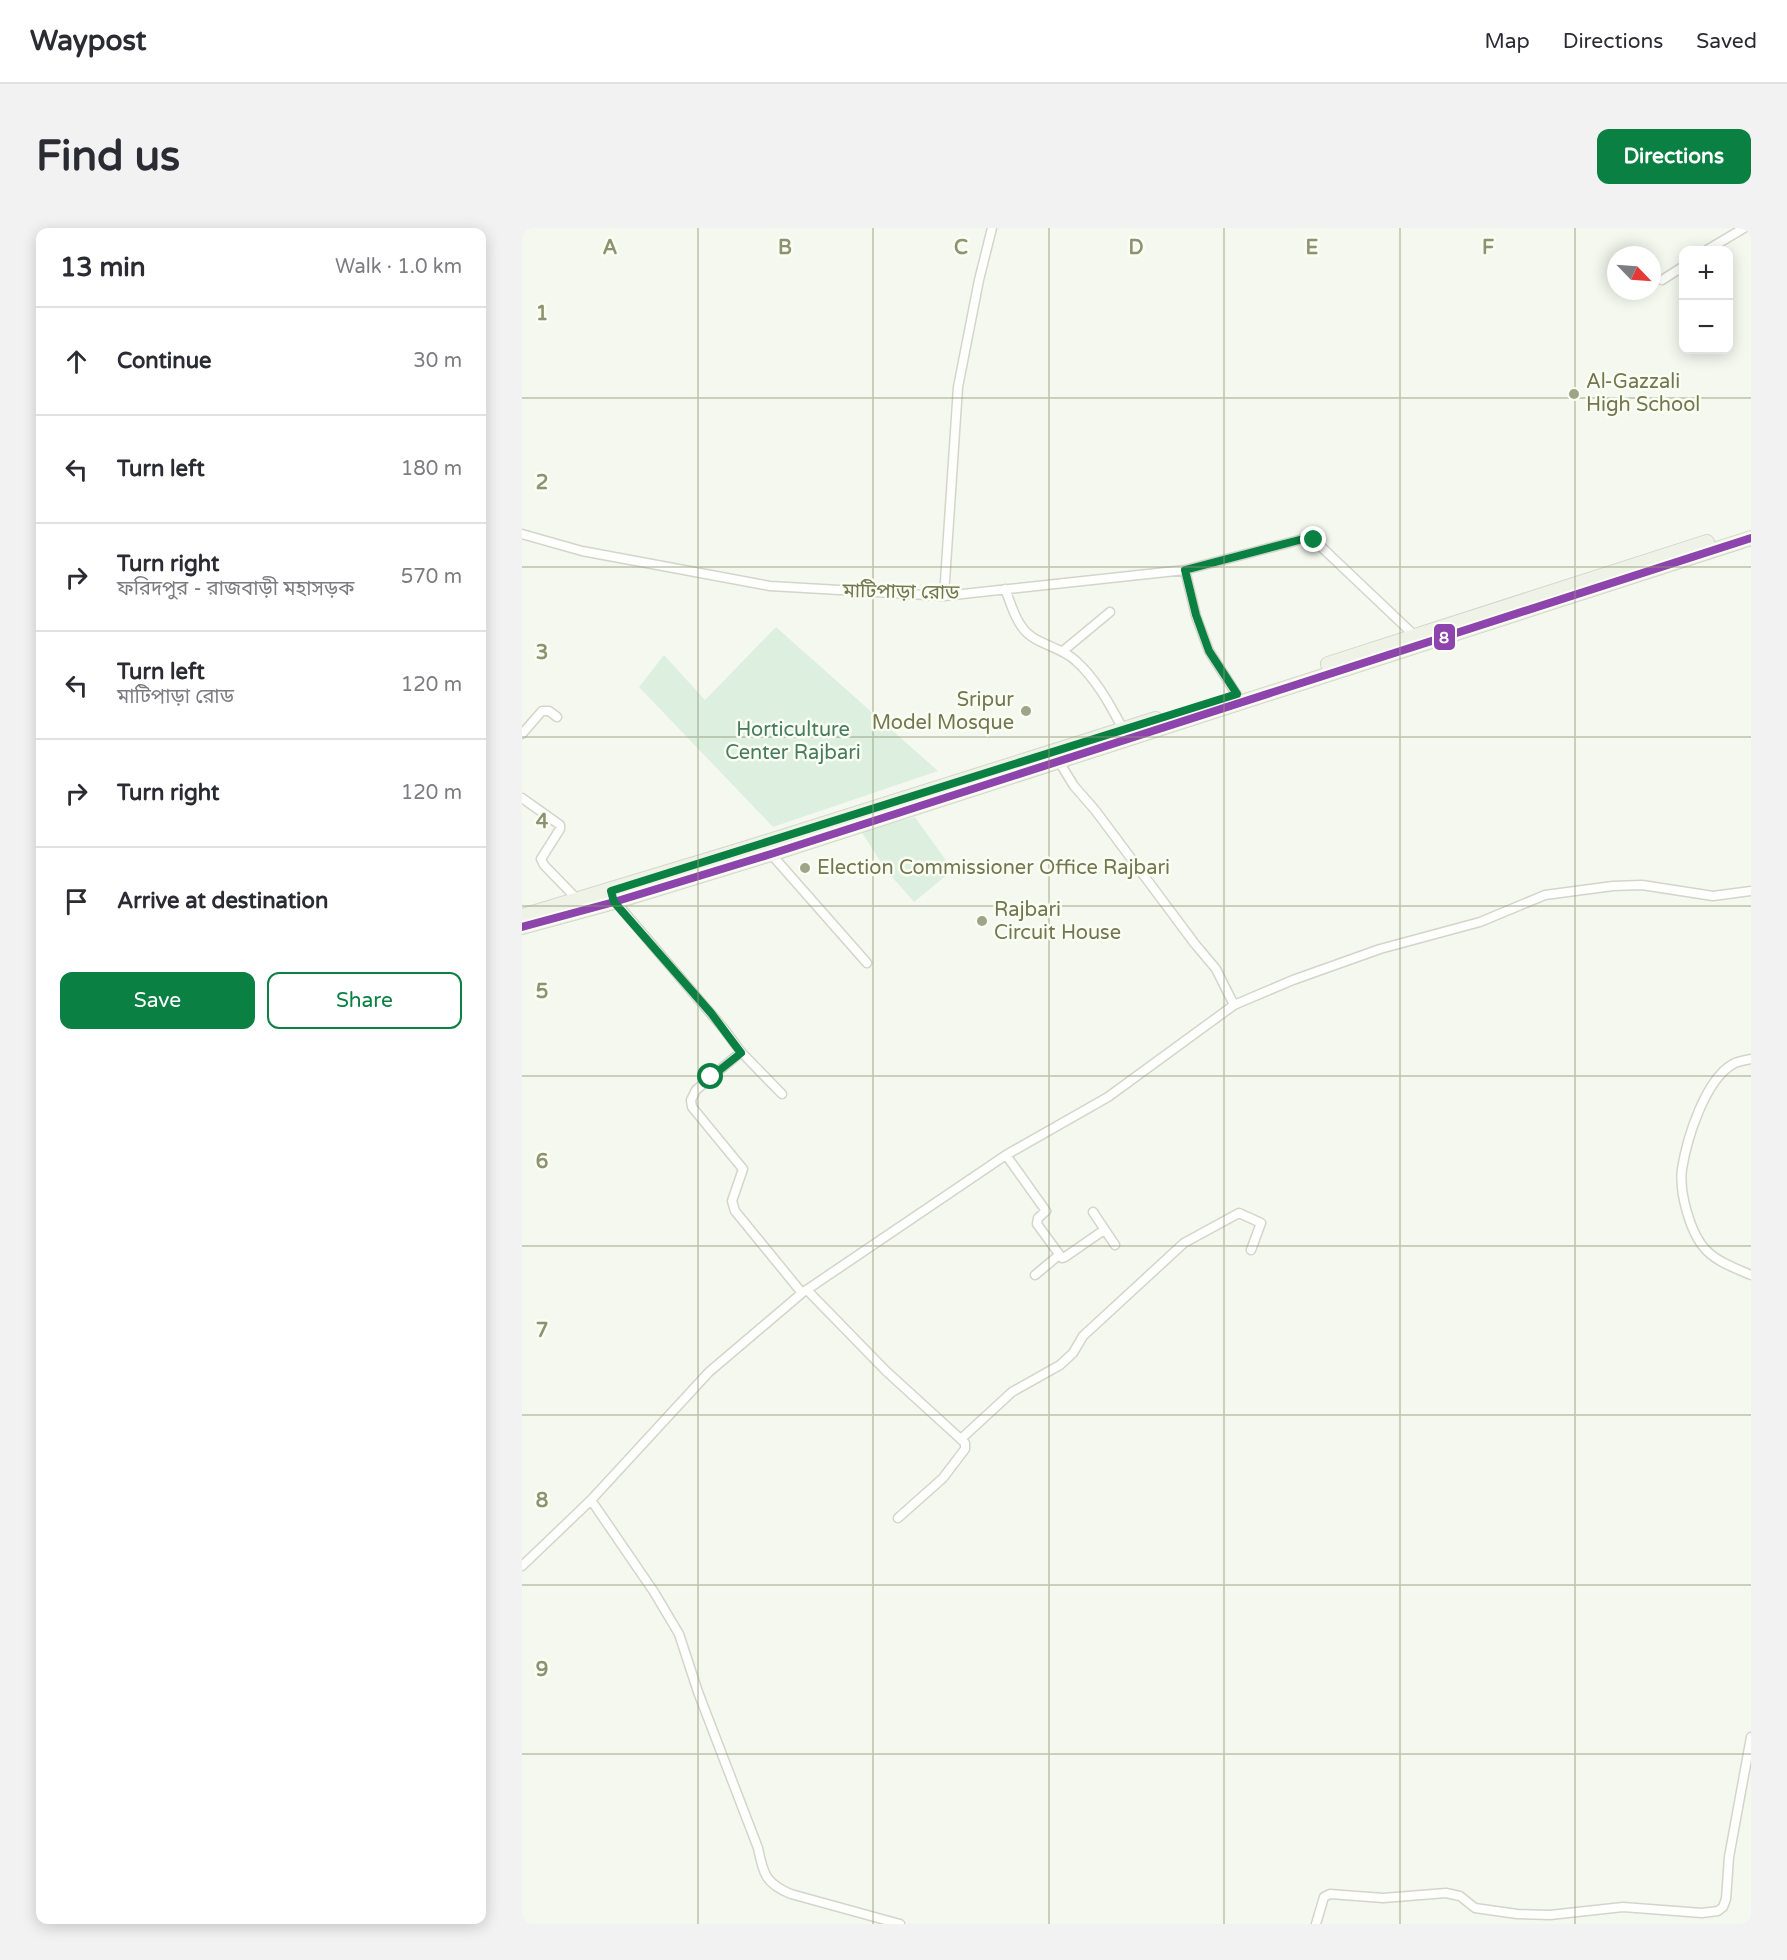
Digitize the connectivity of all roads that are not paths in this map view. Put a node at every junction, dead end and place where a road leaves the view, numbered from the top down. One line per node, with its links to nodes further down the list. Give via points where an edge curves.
1 (992, 228): 11 (street, via 958,387)
2 (1744, 228): 3 (street)
3 (1714, 246)
4 (1679, 269): 5 (street)
5 (1662, 280)
6 (1751, 528): 13 (main road)
7 (522, 534): 11 (street, মাটিপাড়া রোড, via 582,551 770,586)
8 (1751, 538): 19 (main road)
9 (1185, 570): 10 (street, মাটিপাড়া রোড); 13 (street, মাটিপাড়া রোড, via 1307,538 1314,540); 15 (street, via 1209,651)
10 (1005, 589): 11 (street, মাটিপাড়া রোড); 14 (street, via 1020,626)
11 (944, 596)
12 (1110, 612): 14 (street)
13 (1414, 635): 15 (main road)
14 (1063, 651): 17 (street, via 1098,686)
15 (1237, 694): 17 (main road)
16 (557, 717): 18 (street, via 542,711)
17 (1123, 729): 23 (main road)
18 (522, 735)
19 (1058, 760): 21 (main road); 28 (street, via 1216,969)
20 (522, 798): 24 (street, via 560,825 541,859)
21 (771, 854): 23 (main road); 27 (street)
22 (1751, 891): 28 (street, via 1713,896 1642,885 1545,895 1480,922 1380,949)
23 (612, 896): 24 (main road); 26 (main road); 29 (street)
24 (578, 900): 25 (main road)
25 (522, 916)
26 (522, 927)
27 (867, 963)
28 (1234, 1005): 32 (street, via 1107,1097)
29 (741, 1053): 31 (street); 40 (street, via 696,1090 692,1107 743,1169 732,1201 735,1211)
30 (1751, 1059): 39 (street, via 1734,1063 1717,1077 1692,1129 1682,1170 1683,1200 1691,1225 1706,1250)
31 (782, 1094)
32 (1006, 1155): 37 (street, via 1046,1211 1036,1224); 40 (street)
33 (1093, 1212): 34 (street)
34 (1104, 1230): 35 (street); 37 (street, via 1065,1257)
35 (1115, 1245)
36 (1251, 1250): 41 (street, via 1261,1223 1239,1213 1184,1243 1083,1336 1060,1365 1012,1392)
37 (1059, 1255): 38 (street)
38 (1035, 1275)
39 (1751, 1275)
40 (804, 1292): 41 (street); 42 (street, via 709,1372)
41 (962, 1438): 43 (street, via 964,1449 942,1478)
42 (591, 1500): 44 (street); 46 (street, via 679,1634 767,1877 776,1888 791,1894)
43 (898, 1518)
44 (522, 1566)
45 (1751, 1737): 47 (street, via 1729,1857 1726,1899 1718,1911 1623,1907 1550,1915 1517,1914 1475,1908 1460,1896 1446,1893 1383,1898 1330,1894 1324,1897)
46 (900, 1924)
47 (1316, 1924)

